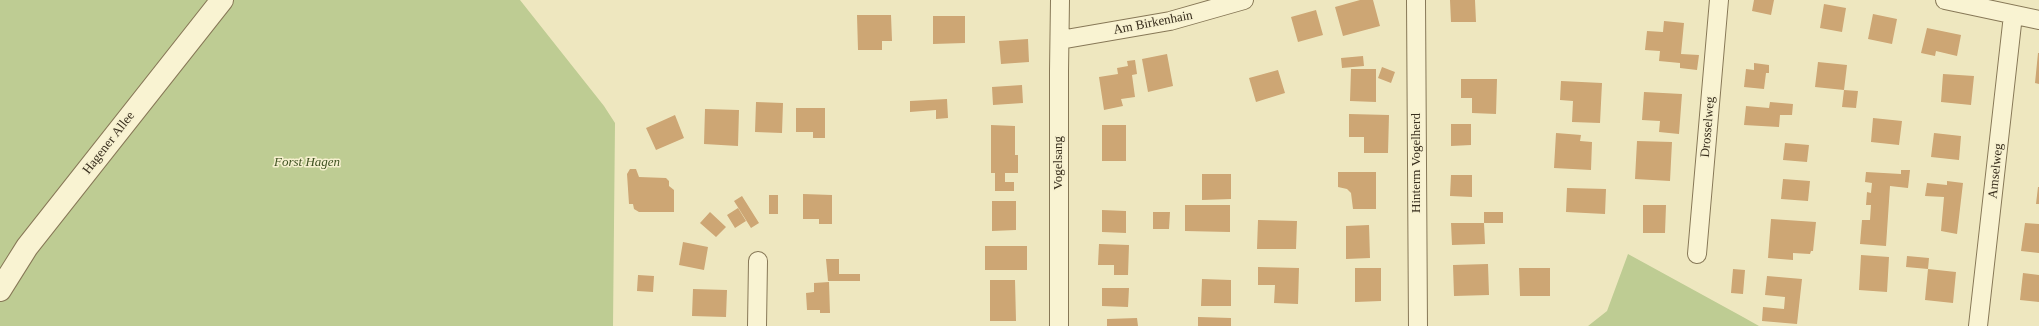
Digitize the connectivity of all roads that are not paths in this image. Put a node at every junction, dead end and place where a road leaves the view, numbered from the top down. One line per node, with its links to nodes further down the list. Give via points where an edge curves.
1 (222, 0): 12 (street, Hagener Allee, via 27,247)
2 (1060, 0): 9 (street, Vogelsang)
3 (1244, 0): 9 (street, Am Birkenhain, via 1170,21)
4 (1416, 0): 15 (street, Hinterm Vogelherd)
5 (1719, 0): 10 (street, Drosselweg)
6 (1945, 0): 7 (street)
7 (2013, 15): 8 (street); 16 (street, Amselweg)
8 (2039, 20)
9 (1060, 40): 14 (street, Vogelsang)
10 (1697, 254)
11 (758, 261): 13 (street)
12 (0, 290)
13 (757, 326)
14 (1059, 326)
15 (1418, 326)
16 (1978, 326)

